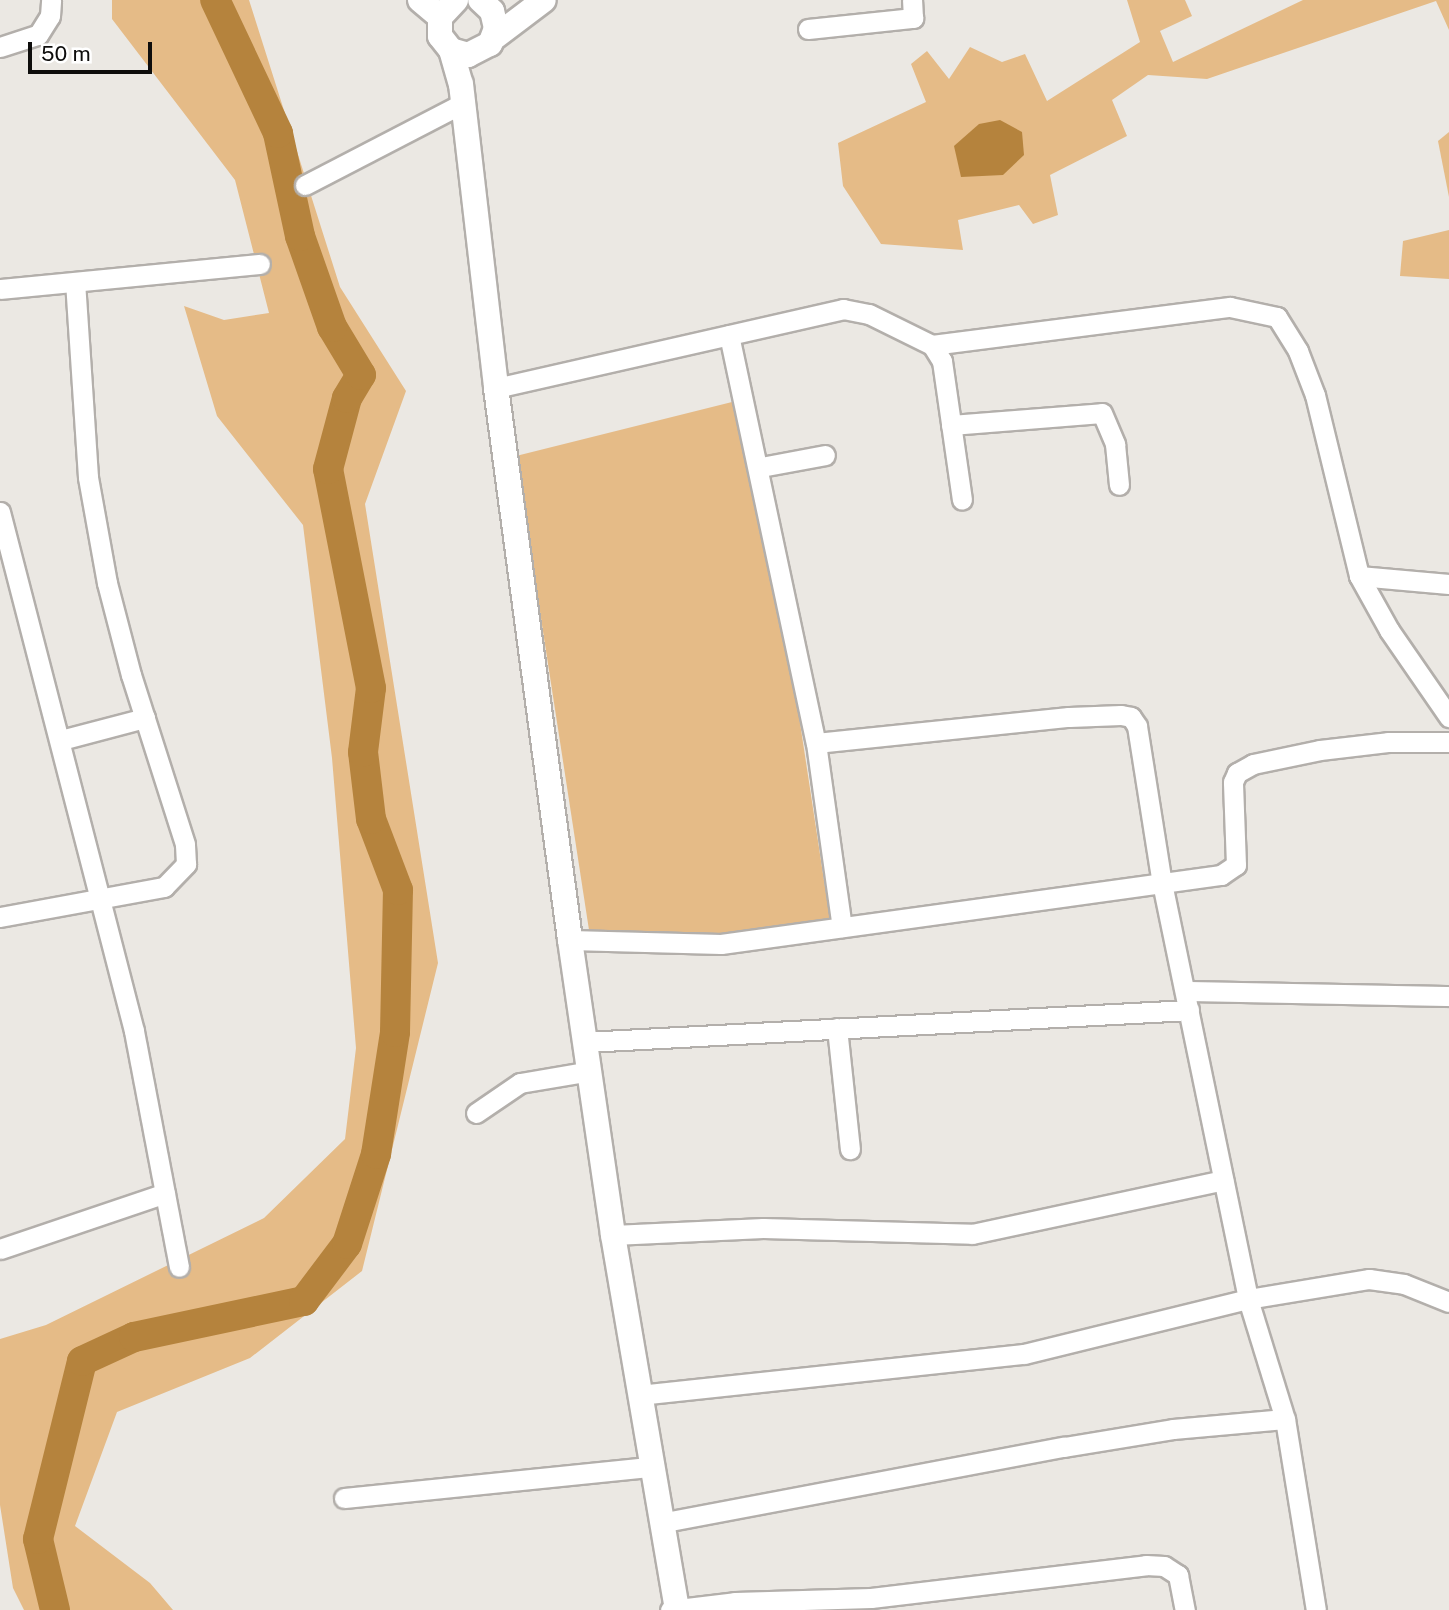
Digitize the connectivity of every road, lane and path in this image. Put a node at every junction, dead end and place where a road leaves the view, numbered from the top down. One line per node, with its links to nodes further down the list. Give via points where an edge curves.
1 (51, 0): 9 (street, via 50,16 38,34)
2 (420, 0): 6 (street)
3 (480, 0): 8 (street, via 492,11)
4 (544, 0): 8 (street)
5 (912, 0): 7 (street, via 913,18)
6 (451, 5): 10 (street, via 440,36)
7 (807, 29)
8 (489, 43): 10 (street, via 468,55); 11 (street)
9 (0, 47)
10 (451, 50): 11 (street, via 459,68)
11 (461, 104): 12 (street); 18 (street)
12 (305, 185)
13 (260, 264): 14 (street)
14 (75, 282): 15 (street); 28 (street, via 88,477 107,583)
15 (0, 289)
16 (729, 335): 17 (street, via 843,309 869,314); 18 (street); 21 (street)
17 (932, 345): 19 (street, via 942,361); 25 (street, via 1230,307 1277,317 1315,396)
18 (496, 388): 36 (street)
19 (951, 425): 22 (street, via 1102,413 1115,444); 23 (street)
20 (825, 455): 21 (street)
21 (761, 467): 31 (street)
22 (1119, 485)
23 (962, 500)
24 (0, 512): 29 (street)
25 (1359, 576): 26 (street); 27 (street, via 1389,630)
26 (1449, 584)
27 (1449, 717)
28 (145, 718): 29 (street); 33 (street, via 185,844 186,864 164,887)
29 (61, 740): 33 (street)
30 (1449, 742): 32 (street, via 1388,742 1253,764 1237,773 1233,782 1236,865 1221,875)
31 (816, 743): 32 (street, via 1069,717 1131,717 1138,726); 35 (street)
32 (1162, 883): 35 (street); 38 (street)
33 (102, 898): 34 (street); 45 (street)
34 (0, 917)
35 (842, 927): 36 (street, via 721,944)
36 (570, 940): 40 (street)
37 (1449, 996): 38 (street)
38 (1188, 1000): 39 (street); 44 (street)
39 (837, 1028): 40 (street); 43 (street)
40 (585, 1042): 41 (street)
41 (590, 1070): 42 (street, via 520,1083); 46 (street)
42 (476, 1113)
43 (850, 1149)
44 (1223, 1180): 46 (street, via 972,1234 763,1228); 49 (street)
45 (165, 1193): 47 (street); 48 (street)
46 (614, 1235): 51 (street)
47 (0, 1249)
48 (179, 1267)
49 (1248, 1299): 50 (street, via 1369,1279 1404,1284); 51 (street, via 1024,1354); 52 (street)
50 (1449, 1302)
51 (639, 1395): 53 (street)
52 (1285, 1419): 55 (street, via 1173,1429 1063,1447); 58 (street)
53 (651, 1467): 54 (street); 55 (street)
54 (344, 1498)
55 (660, 1523): 56 (street)
56 (674, 1609): 57 (street, via 872,1598 1146,1565 1164,1566 1178,1575)
57 (1185, 1610)
58 (1317, 1610)

